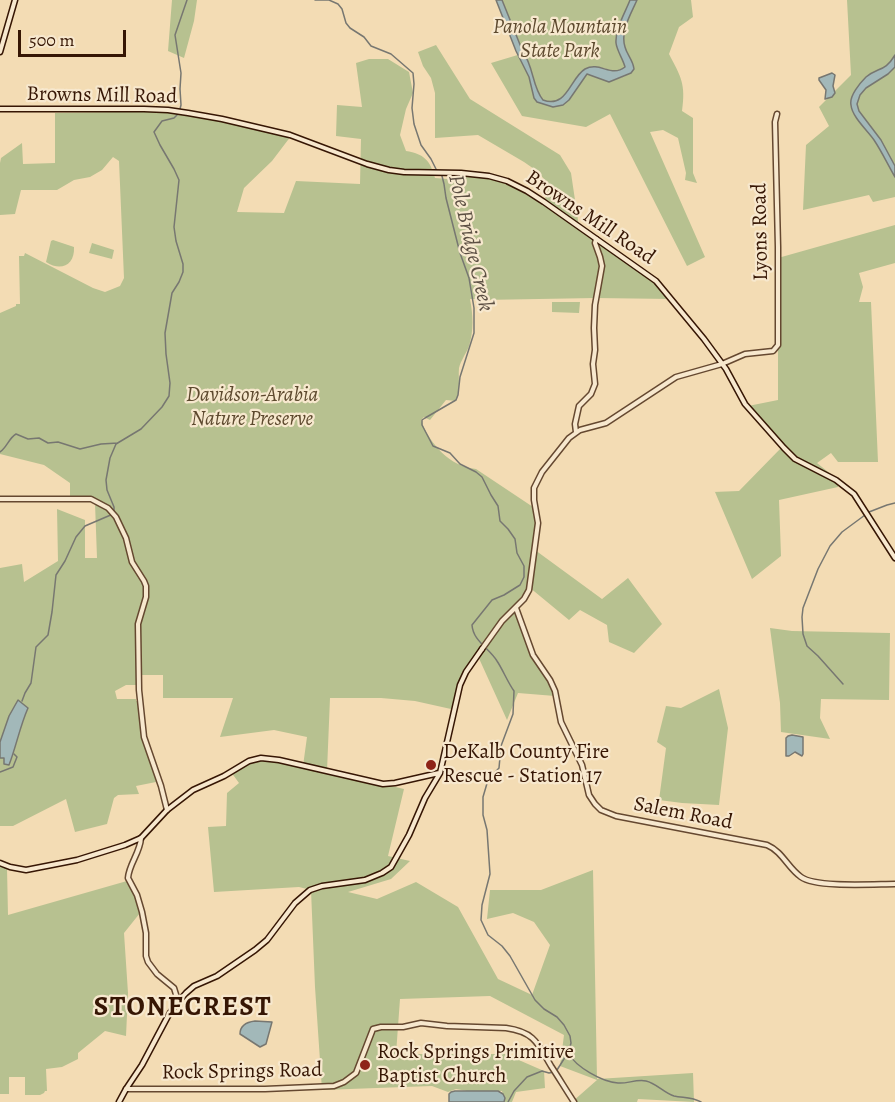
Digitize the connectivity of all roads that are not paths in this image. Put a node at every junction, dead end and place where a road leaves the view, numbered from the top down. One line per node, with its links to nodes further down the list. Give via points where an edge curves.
1 (15, 0): 2 (street)
2 (0, 52)
3 (0, 109): 5 (street, Browns Mill Road, via 168,110 290,135 389,170 489,176 527,191)
4 (777, 114): 6 (street, Lyons Road, via 778,345 767,353 745,354)
5 (596, 239): 6 (street, Browns Mill Road, via 656,280); 7 (street, via 602,266 595,312 595,382 591,394 579,406)
6 (722, 364): 7 (street, via 676,377 606,423); 9 (street, Browns Mill Road, via 745,404 789,454 854,494)
7 (576, 432): 10 (street, via 556,452 534,488 538,523 531,584)
8 (0, 500): 12 (street, via 91,499 116,517 132,562 146,586 138,624 139,690 144,737)
9 (895, 558)
10 (516, 608): 11 (street, via 502,621 460,684); 15 (street, Salem Road, via 533,655 555,691 561,722 582,765 589,795 601,810 767,845 779,852 799,876 814,883)
11 (440, 772): 12 (street, via 383,784 271,758 255,759 193,790); 16 (street, via 395,862 386,871 365,880 310,890 267,940 194,986)
12 (167, 810): 13 (street)
13 (141, 838): 14 (street, via 45,867 26,870); 16 (street, via 128,878 142,912 148,962 174,988)
14 (0, 863)
15 (895, 884)
16 (178, 1001): 17 (street)
17 (126, 1089): 18 (street); 19 (street, Rock Springs Road, via 334,1086 356,1072 373,1029 421,1023 519,1031 540,1046)
18 (119, 1102)
19 (574, 1102)

